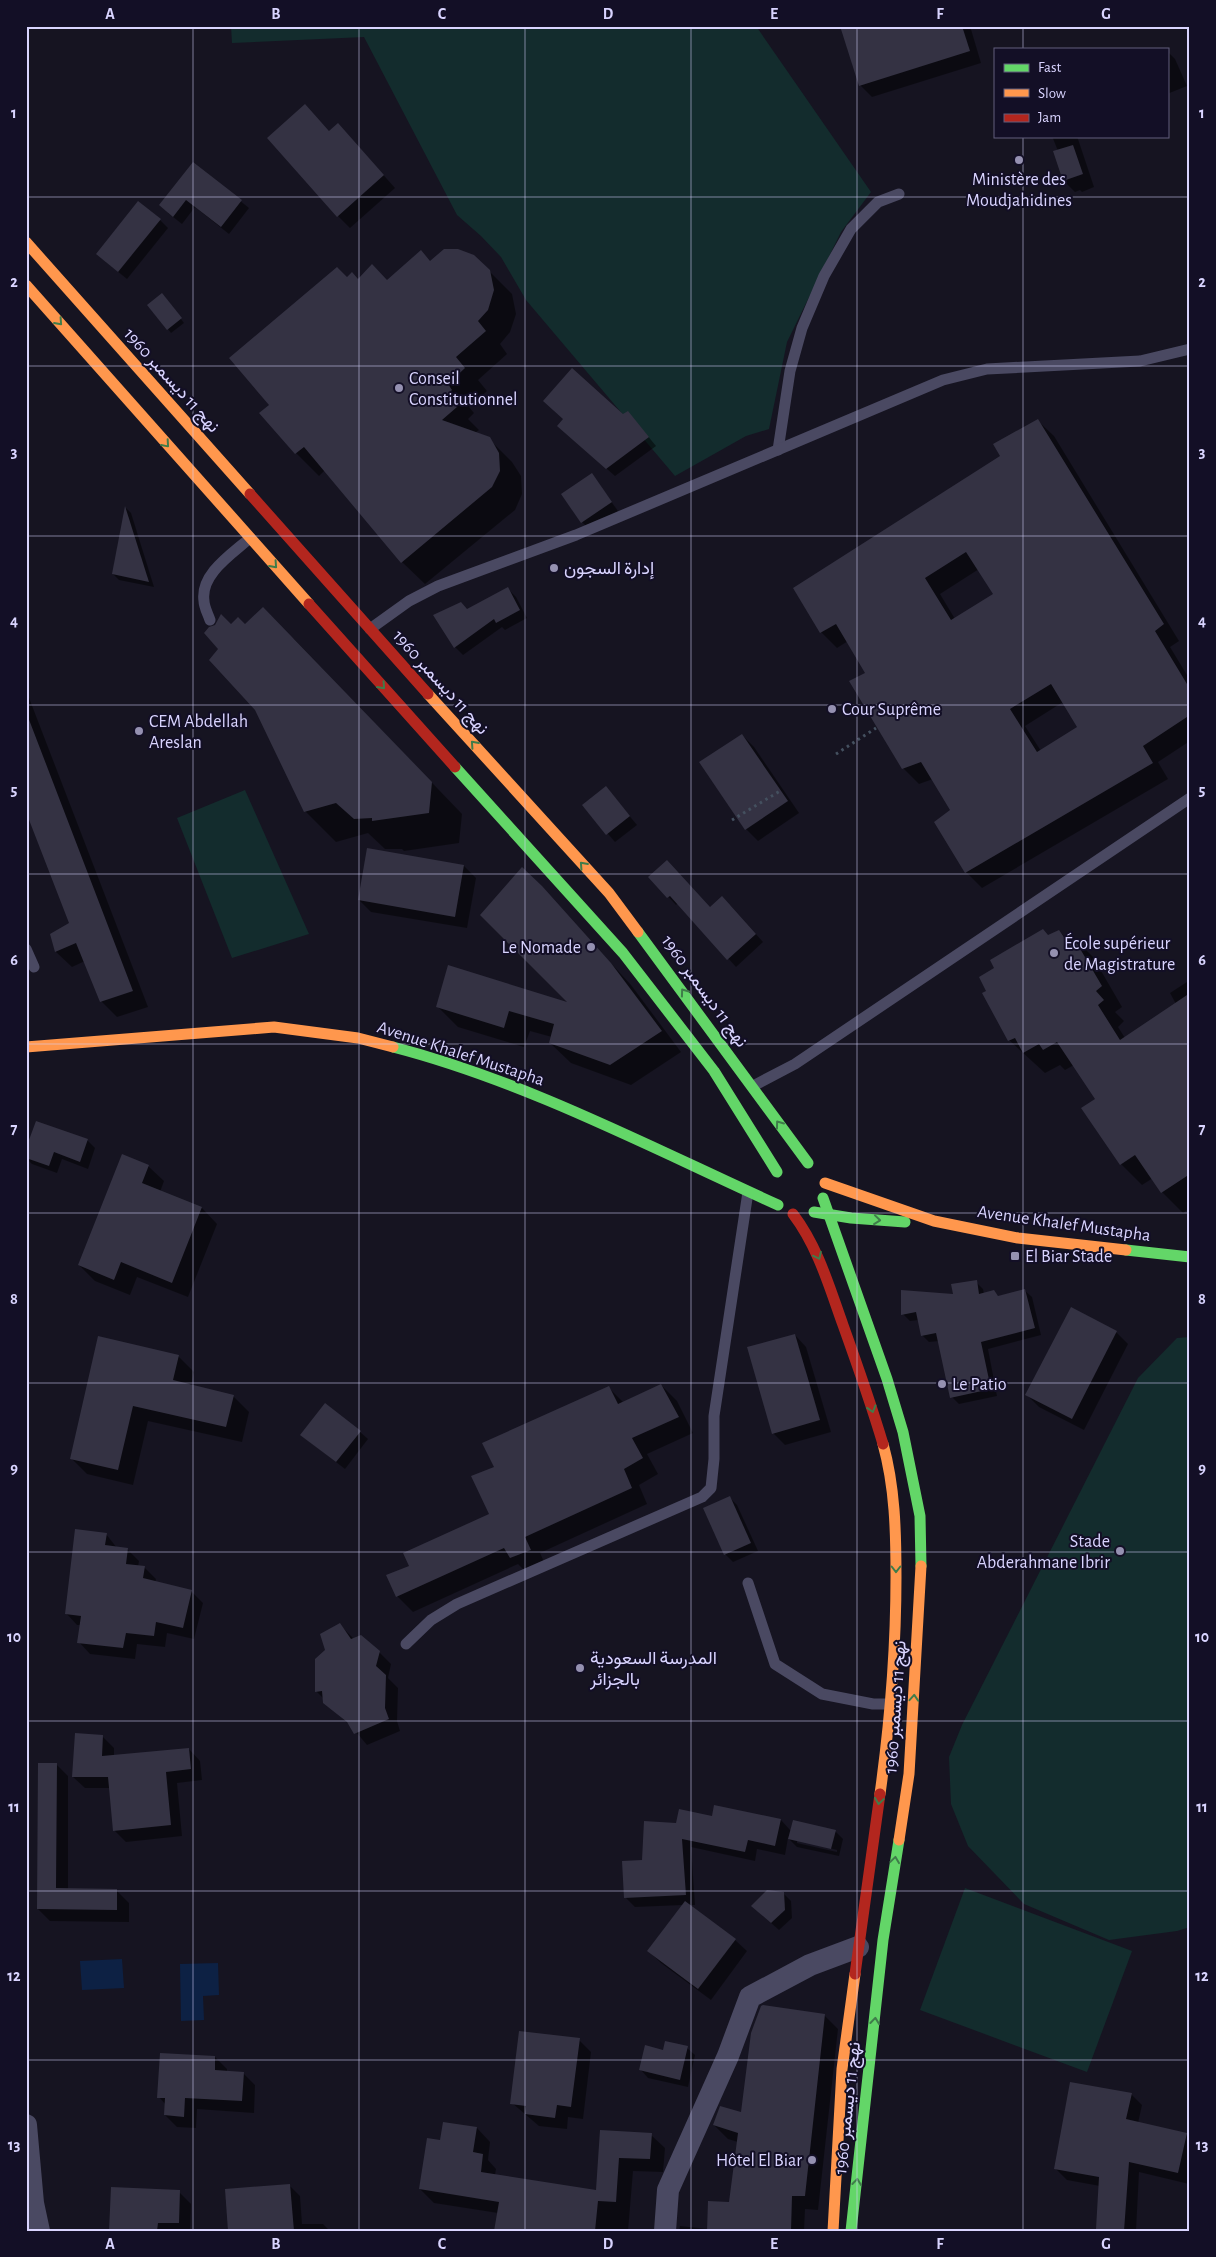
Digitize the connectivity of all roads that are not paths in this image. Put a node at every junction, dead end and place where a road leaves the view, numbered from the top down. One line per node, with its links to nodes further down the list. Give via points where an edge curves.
1 (899, 194): 5 (lane, via 878,202 851,229 824,276 802,328 790,372)
2 (26, 242): 8 (main road, نهج 11 ديسمبر 1960)
3 (26, 286): 6 (main road, one-way to 6)
4 (1190, 349): 5 (lane, via 1140,361 987,369 943,380)
5 (778, 450): 8 (lane, via 576,535 438,586 409,601)
6 (250, 538): 7 (lane, via 212,572 205,586 204,601); 17 (main road, one-way to 17, via 623,953 714,1071)
7 (210, 620)
8 (370, 629): 13 (main road, نهج 11 ديسمبر 1960, one-way to 8, via 609,894)
9 (1190, 798): 13 (lane, via 795,1064)
10 (26, 949): 11 (lane)
11 (34, 967)
12 (26, 1047): 14 (main road, Avenue Khalef Mustapha, via 274,1027 358,1038 428,1056 546,1100)
13 (753, 1086): 16 (main road, نهج 11 ديسمبر 1960, one-way to 13)
14 (692, 1165): 15 (main road, Avenue Khalef Mustapha); 18 (main road, Avenue Khalef Mustapha)
15 (738, 1172)
16 (817, 1172): 17 (main road); 19 (main road); 24 (main road, Avenue Khalef Mustapha)
17 (776, 1175): 20 (main road)
18 (748, 1192): 20 (main road, Avenue Khalef Mustapha); 27 (lane, via 714,1416 711,1488 702,1497 457,1604 431,1620)
19 (823, 1198): 21 (main road); 23 (main road, نهج 11 ديسمبر 1960)
20 (778, 1205): 22 (main road)
21 (812, 1211): 22 (main road); 23 (main road, Avenue Khalef Mustapha)
22 (793, 1214): 28 (main road, نهج 11 ديسمبر 1960, one-way to 28, via 805,1230 822,1265 872,1407 888,1463 896,1525 896,1637)
23 (829, 1214): 24 (main road, Avenue Khalef Mustapha, one-way to 24, via 895,1222); 34 (main road, نهج 11 ديسمبر 1960, one-way to 23, via 884,1940 909,1774 921,1587 920,1516 912,1471 887,1379)
24 (934, 1221): 25 (main road, Avenue Khalef Mustapha, via 1018,1238)
25 (1190, 1257)
26 (748, 1583): 28 (lane, via 774,1664 822,1694)
27 (406, 1644)
28 (890, 1704): 29 (main road, نهج 11 ديسمبر 1960, one-way to 29)
29 (858, 1948): 32 (street, via 810,1965 750,1998 728,2056 668,2190); 33 (main road, نهج 11 ديسمبر 1960, via 842,2069)
30 (26, 2126): 31 (street, via 33,2203)
31 (39, 2231)
32 (665, 2231)
33 (833, 2231)
34 (851, 2231)

